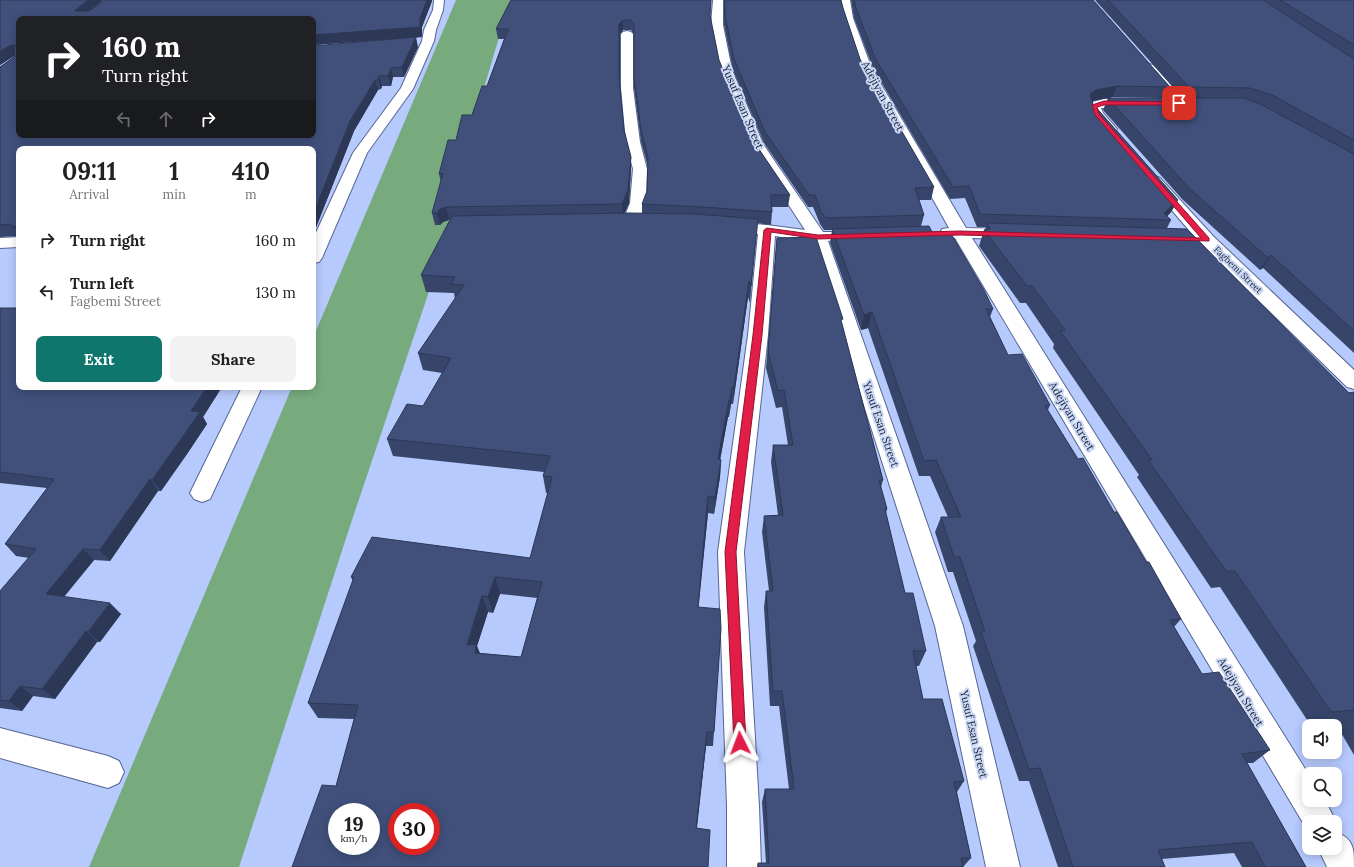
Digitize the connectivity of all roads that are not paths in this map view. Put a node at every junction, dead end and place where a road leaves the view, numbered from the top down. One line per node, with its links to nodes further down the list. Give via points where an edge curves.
1 (439, 0): 5 (street)
2 (718, 0): 17 (street, Yusuf Esan Street, via 717,26 726,70 756,144)
3 (845, 0): 14 (street, Adejiyan Street, via 848,18 866,69)
4 (627, 34): 10 (street, via 627,88 633,142 640,169 638,203)
5 (428, 41): 6 (street); 15 (street, via 407,89 360,154)
6 (413, 42)
7 (1141, 60): 8 (street, via 1186,103 1104,103 1094,106 1097,114)
8 (1118, 138)
9 (1144, 168): 19 (street, Fagbemi Street)
10 (629, 224)
11 (712, 226): 12 (street)
12 (767, 230): 17 (street); 29 (street, via 758,335 731,552)
13 (936, 233): 14 (street)
14 (960, 233): 16 (street); 27 (street, Adejiyan Street)
15 (318, 235)
16 (1032, 235)
17 (830, 236): 30 (street, Yusuf Esan Street, via 949,626)
18 (1151, 238): 19 (street)
19 (1207, 240): 22 (street, Fagbemi Street)
20 (16, 242): 21 (street)
21 (0, 243)
22 (1354, 382)
23 (251, 390): 24 (street)
24 (202, 494)
25 (0, 743): 26 (street)
26 (108, 772)
27 (1316, 815)
28 (1339, 855): 31 (street)
29 (744, 867)
30 (1003, 867)
31 (1346, 867)

